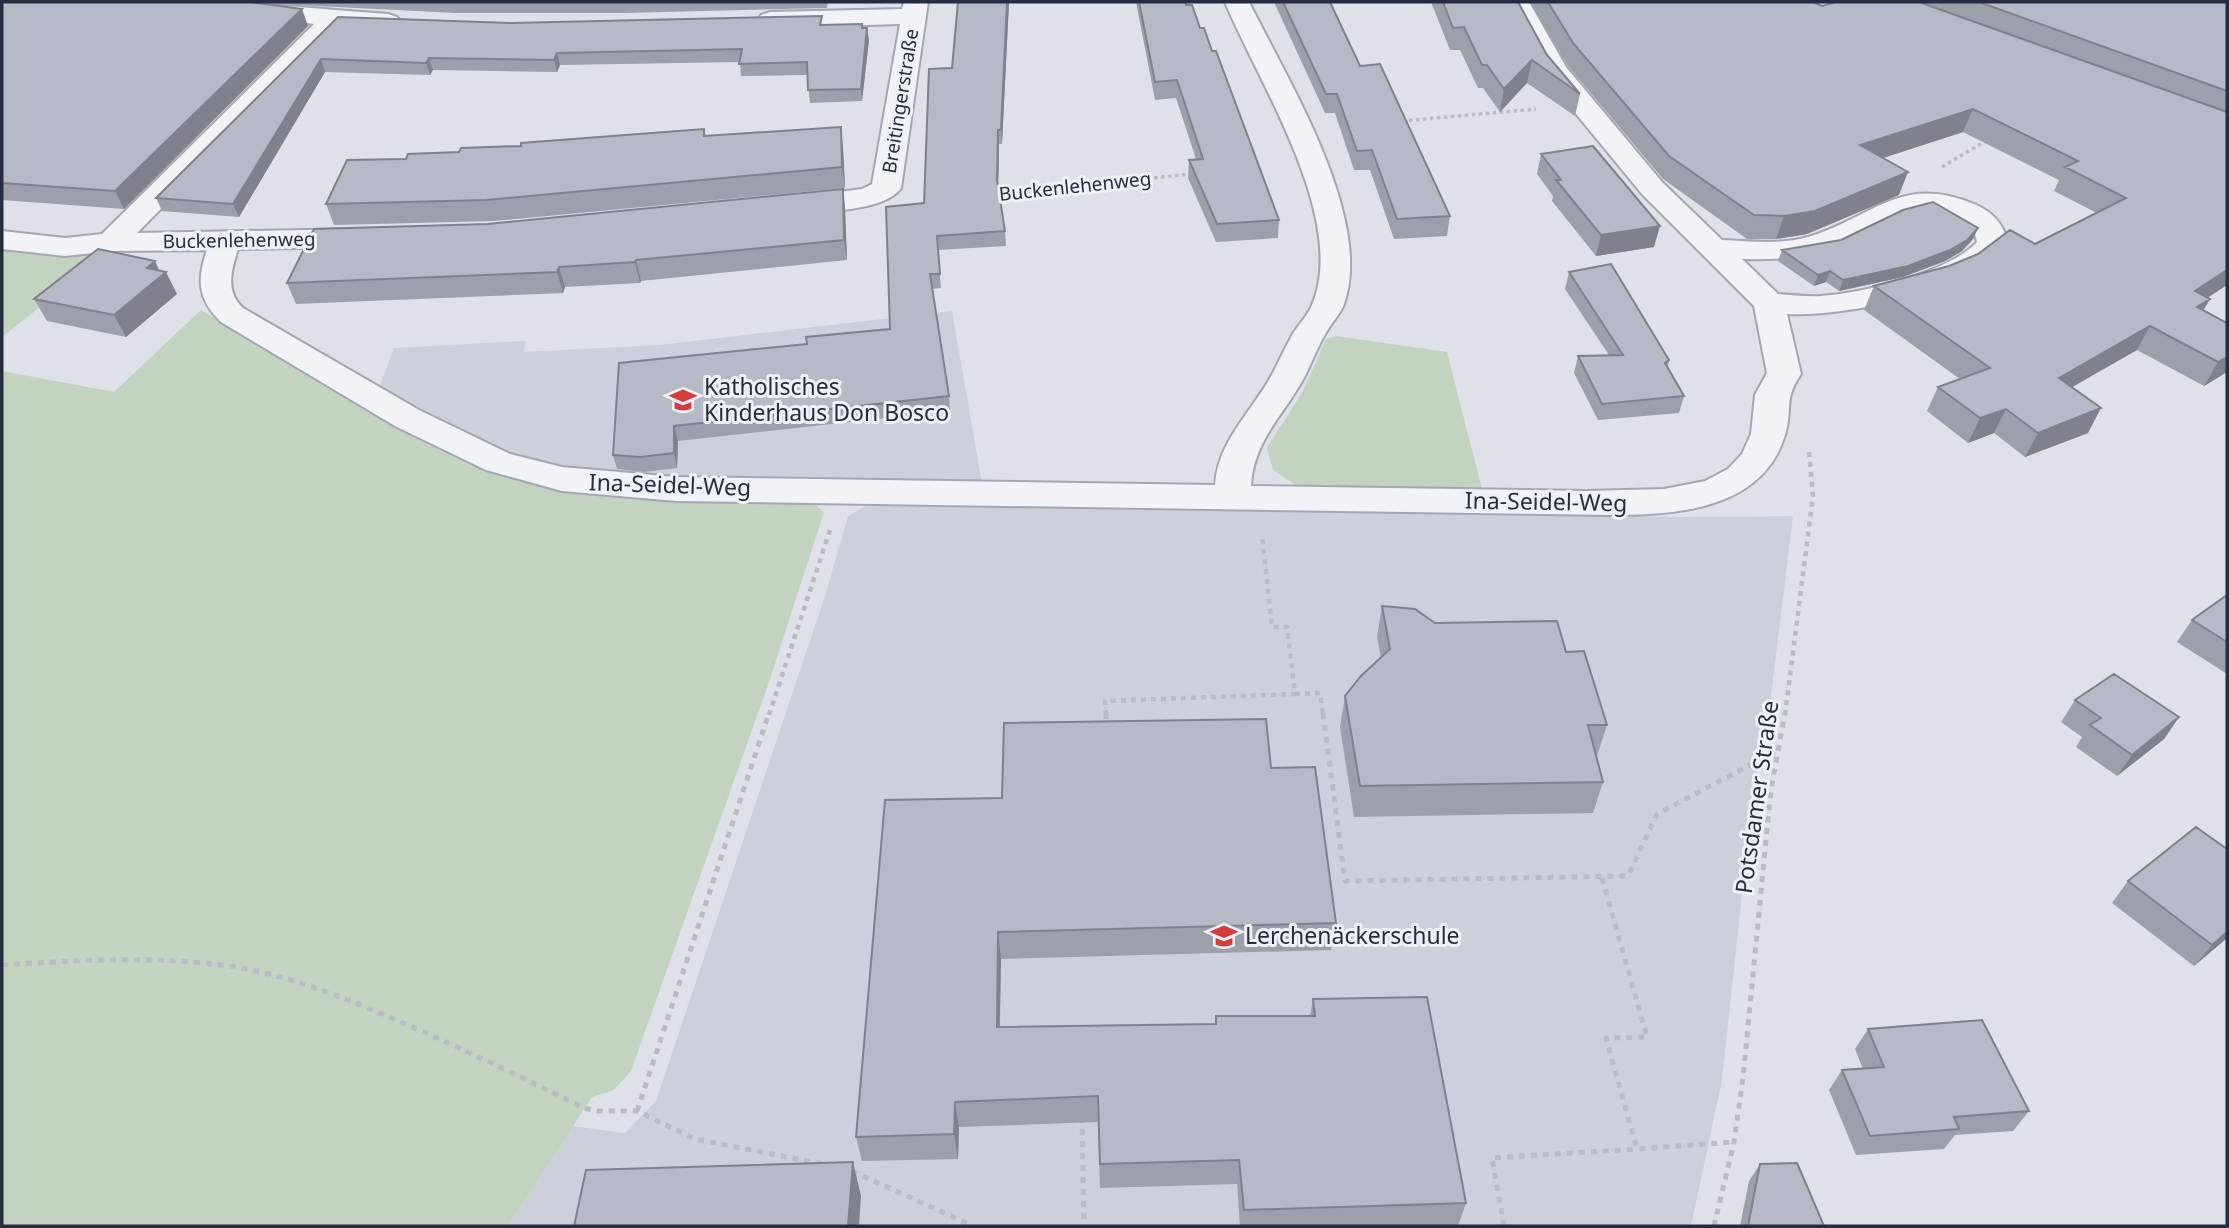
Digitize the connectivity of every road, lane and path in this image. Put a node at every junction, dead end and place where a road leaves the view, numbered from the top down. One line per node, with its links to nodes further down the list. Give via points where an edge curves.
1 (209, 2): 5 (street)
2 (1237, 2): 23 (street, via 1315,164 1335,252 1328,305 1282,388 1239,451 1234,467)
3 (1517, 2): 19 (street, via 1554,70 1653,188)
4 (914, 9): 6 (street); 14 (street, Breitingerstraße, via 888,184 877,195)
5 (335, 18): 7 (street); 18 (street, Buckenlehenweg)
6 (741, 21)
7 (418, 23)
8 (1516, 111): 9 (path)
9 (1391, 122)
10 (1996, 135): 11 (path)
11 (1940, 168)
12 (1192, 174): 13 (path, Buckenlehenweg)
13 (982, 196)
14 (763, 208)
15 (391, 237): 17 (street, Buckenlehenweg)
16 (2, 240): 18 (street, Buckenlehenweg, via 65,247)
17 (225, 241): 18 (street, Buckenlehenweg); 22 (street, Ina-Seidel-Weg, via 213,285 223,308 407,418 498,462 594,484)
18 (111, 242)
19 (1716, 249): 20 (street); 20 (street, via 1805,247 1847,233 1895,206 1922,201 1966,211 1991,231 1992,243 1985,254 1912,285 1837,303)
20 (1769, 303): 23 (street, Ina-Seidel-Weg, via 1784,374 1772,388 1768,434 1752,463 1723,486 1685,500 1648,503)
21 (1807, 440): 26 (path, Potsdamer Straße, via 1812,509 1786,715)
22 (841, 489): 23 (street, Ina-Seidel-Weg); 30 (path, via 815,580)
23 (1245, 498): 24 (path, via 1272,627 1287,627)
24 (1295, 694): 25 (path, via 1105,701); 27 (path, via 1320,693 1345,881)
25 (1107, 737)
26 (1777, 751): 27 (path, via 1657,814 1628,876); 31 (path, Potsdamer Straße)
27 (1602, 878): 32 (path, via 1647,1037 1606,1038)
28 (2, 965): 30 (path, via 164,961 239,967 279,976 448,1041 584,1108)
29 (1082, 1105): 36 (path)
30 (638, 1111): 33 (path, via 695,1139)
31 (1734, 1142): 32 (path); 38 (path, Potsdamer Straße)
32 (1637, 1149): 37 (path, via 1492,1158)
33 (826, 1164)
34 (839, 1167): 35 (path)
35 (973, 1226)
36 (1084, 1226)
37 (1504, 1226)
38 (1714, 1226)

